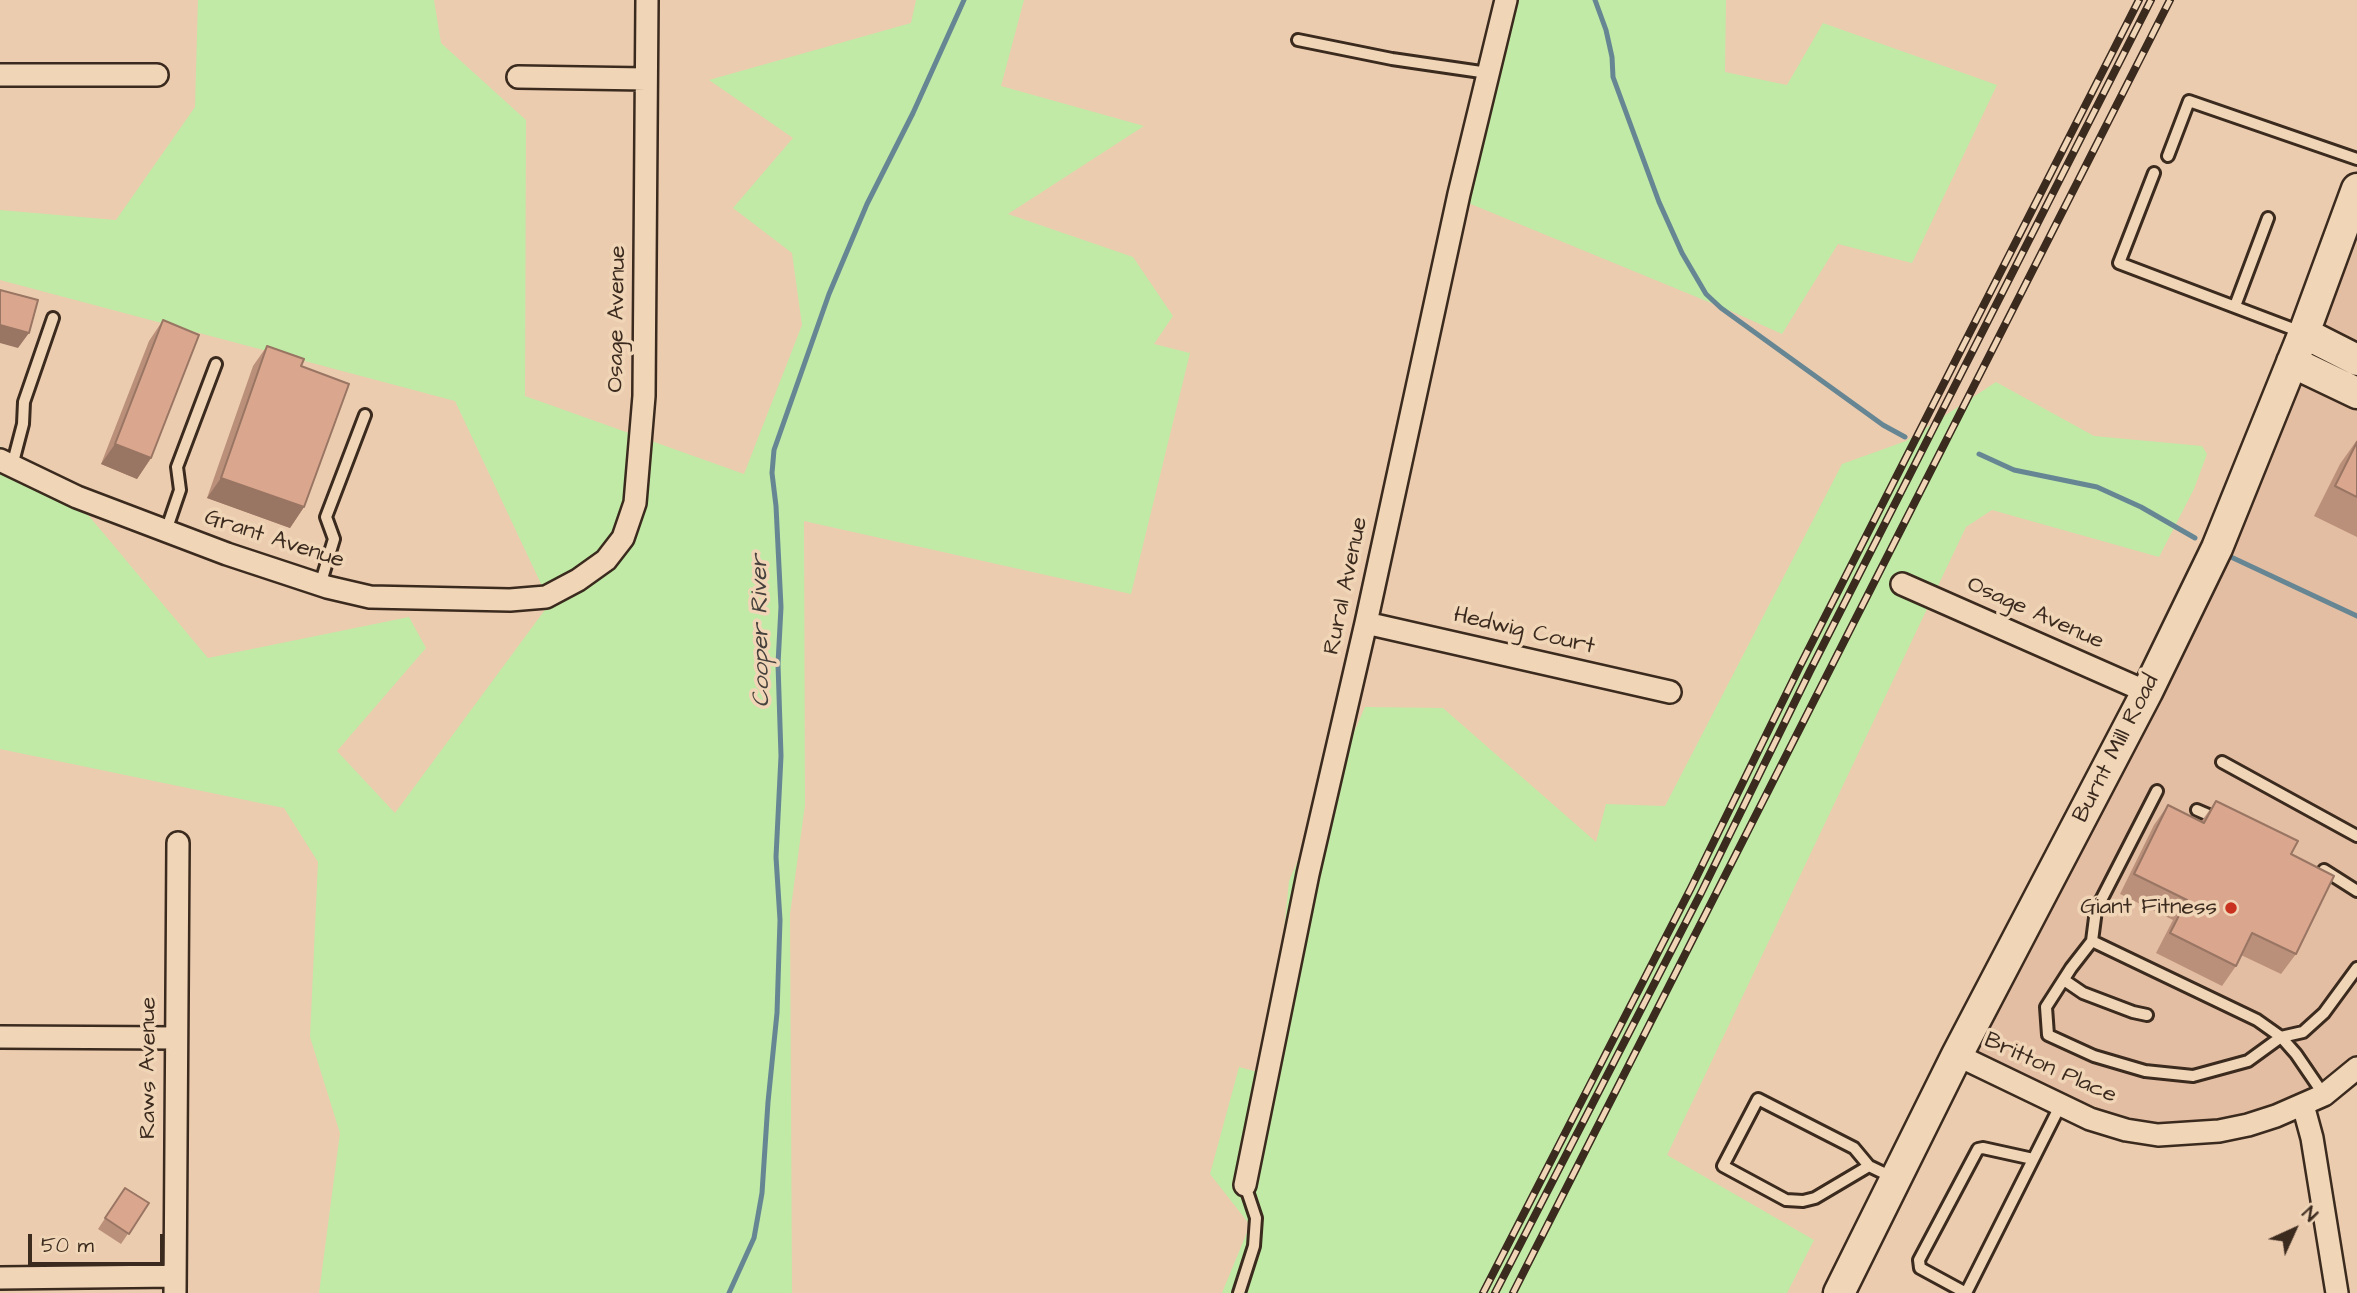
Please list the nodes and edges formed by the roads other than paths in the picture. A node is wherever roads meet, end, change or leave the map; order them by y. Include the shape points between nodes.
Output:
1 (647, 0) edge
2 (1506, 0) edge
3 (1298, 40) dead end
4 (1488, 74) junction
5 (0, 75) edge
6 (157, 75) dead end
7 (518, 77) dead end
8 (646, 79) junction
9 (2168, 156) dead end
10 (2357, 159) edge
11 (2154, 173) dead end
12 (2357, 189) edge
13 (2268, 218) dead end
14 (2235, 306) junction
15 (53, 318) dead end
16 (2304, 333) junction
17 (2357, 360) edge
18 (2292, 362) junction
19 (216, 364) dead end
20 (2357, 393) edge
21 (365, 415) dead end
22 (6, 463) edge
23 (166, 531) junction
24 (1902, 584) dead end
25 (320, 585) junction
26 (546, 597) joint
27 (1366, 623) junction
28 (1670, 692) dead end
29 (2147, 692) junction
30 (2222, 762) dead end
31 (2157, 790) dead end
32 (2197, 810) dead end
33 (2235, 826) edge
34 (2357, 836) edge
35 (178, 843) dead end
36 (2309, 863) edge
37 (2357, 891) edge
38 (2092, 941) junction
39 (2357, 968) edge
40 (2063, 980) junction
41 (2147, 1014) dead end
42 (0, 1037) edge
43 (2281, 1037) junction
44 (175, 1038) junction
45 (1957, 1055) junction
46 (2357, 1068) edge
47 (2324, 1095) junction
48 (2060, 1105) junction
49 (2302, 1105) junction
50 (2033, 1159) junction
51 (1869, 1166) junction
52 (1896, 1179) junction
53 (1245, 1185) joint
54 (0, 1278) edge
55 (175, 1284) edge
56 (1239, 1293) edge
57 (1839, 1293) edge
58 (1966, 1293) edge
59 (2337, 1293) edge

1 - 8 street, Osage Avenue
2 - 4 street, Rural Avenue
3 - 4 lane
4 - 27 street, Rural Avenue
5 - 6 street
7 - 8 street
8 - 26 street, Osage Avenue via 644,396 635,503 623,538 606,560
9 - 10 lane via 2189,101
11 - 14 lane via 2119,263
12 - 16 main road, Burnt Mill Road
13 - 14 lane
14 - 16 lane
15 - 22 lane via 24,402 23,424
16 - 17 main road
16 - 18 main road, Burnt Mill Road
18 - 20 main road
18 - 29 main road, Burnt Mill Road via 2217,548
19 - 23 lane via 177,467 180,489
21 - 25 lane via 326,517 334,539
22 - 23 street, Grant Avenue via 78,498
23 - 25 street, Grant Avenue
24 - 29 street, Osage Avenue
25 - 26 street, Grant Avenue via 370,597
27 - 28 street, Hedwig Court
27 - 53 street, Rural Avenue via 1308,874
29 - 45 main road, Burnt Mill Road
30 - 34 lane
31 - 38 lane via 2096,910
32 - 33 lane
35 - 44 street, Raws Avenue
36 - 37 lane
38 - 40 lane
38 - 43 lane via 2257,1020
39 - 43 lane via 2324,1013 2303,1032
40 - 41 lane via 2083,993
40 - 43 lane via 2046,1007 2048,1035 2094,1056 2145,1071 2193,1076 2248,1061
42 - 44 street
43 - 47 lane
44 - 55 street, Raws Avenue
45 - 48 street, Britton Place
45 - 52 main road, Burnt Mill Road
46 - 47 street, Britton Place
47 - 49 street, Britton Place
48 - 49 street, Britton Place via 2126,1130 2158,1135 2248,1125
48 - 50 lane
49 - 59 street via 2312,1138
50 - 58 lane
50 - 58 lane via 1978,1149 1919,1260 1920,1268
51 - 51 lane via 1854,1149 1758,1098 1723,1166 1786,1200 1802,1201
51 - 52 lane
52 - 57 main road, Burnt Mill Road
53 - 56 lane via 1256,1218 1254,1246
54 - 55 street

